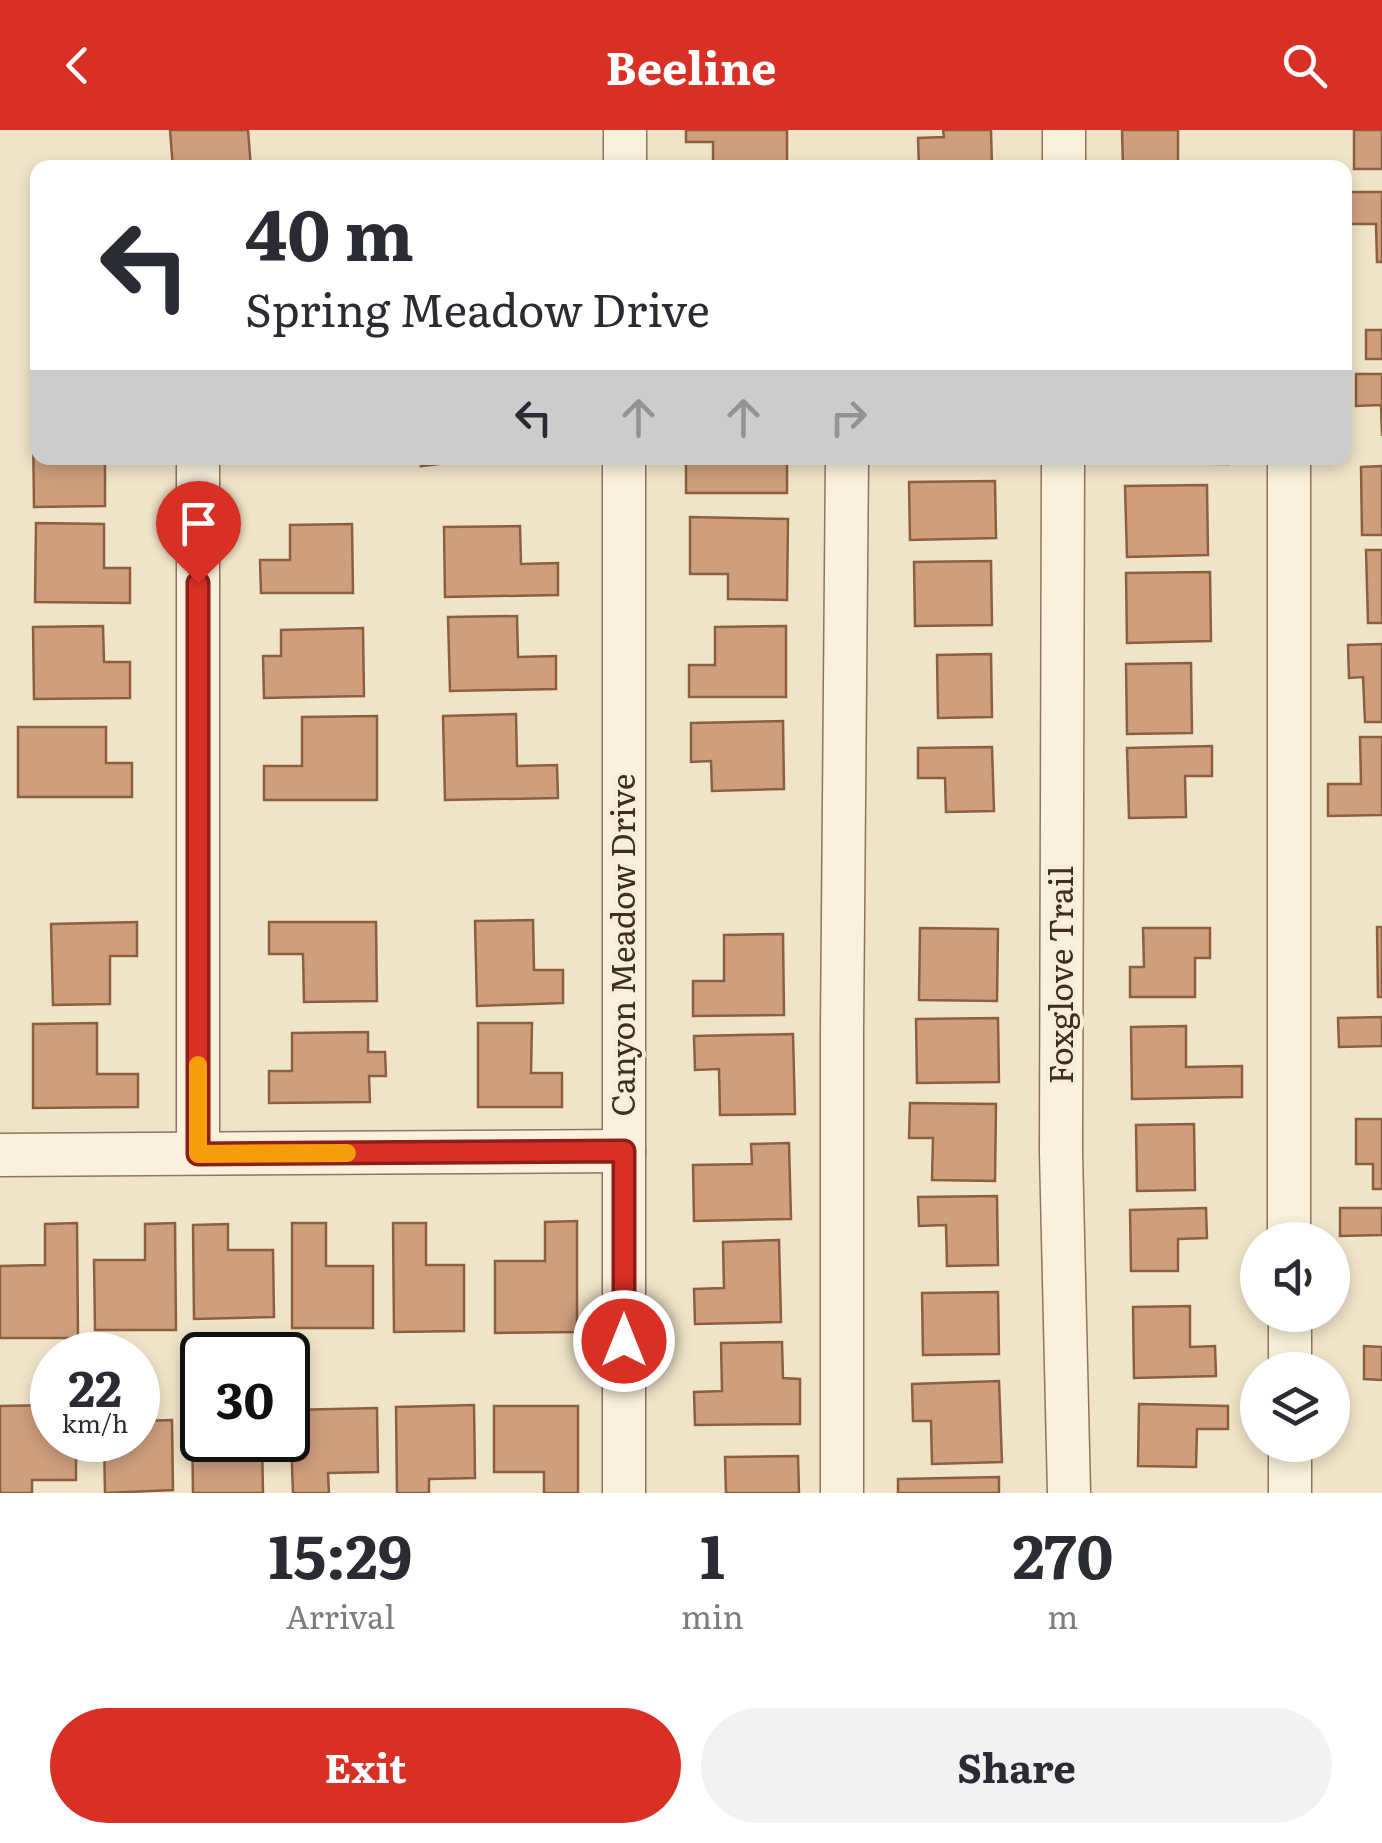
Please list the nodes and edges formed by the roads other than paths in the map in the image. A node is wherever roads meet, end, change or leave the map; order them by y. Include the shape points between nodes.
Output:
1 (624, 130) edge
2 (1064, 130) edge
3 (624, 160) edge
4 (1064, 160) edge
5 (198, 465) edge
6 (624, 465) edge
7 (847, 465) edge
8 (1063, 465) edge
9 (1289, 465) edge
10 (624, 1151) junction
11 (198, 1154) junction
12 (0, 1155) edge
13 (1290, 1222) edge
14 (1290, 1462) edge
15 (624, 1493) edge
16 (842, 1493) edge
17 (1069, 1493) edge
18 (1290, 1493) edge

1 - 3 street
2 - 4 street
5 - 11 street
6 - 10 street, Canyon Meadow Drive
7 - 16 street
8 - 17 street, Foxglove Trail via 1061,1152
9 - 13 street
10 - 11 street
10 - 15 street, Canyon Meadow Drive
11 - 12 street
14 - 18 street

